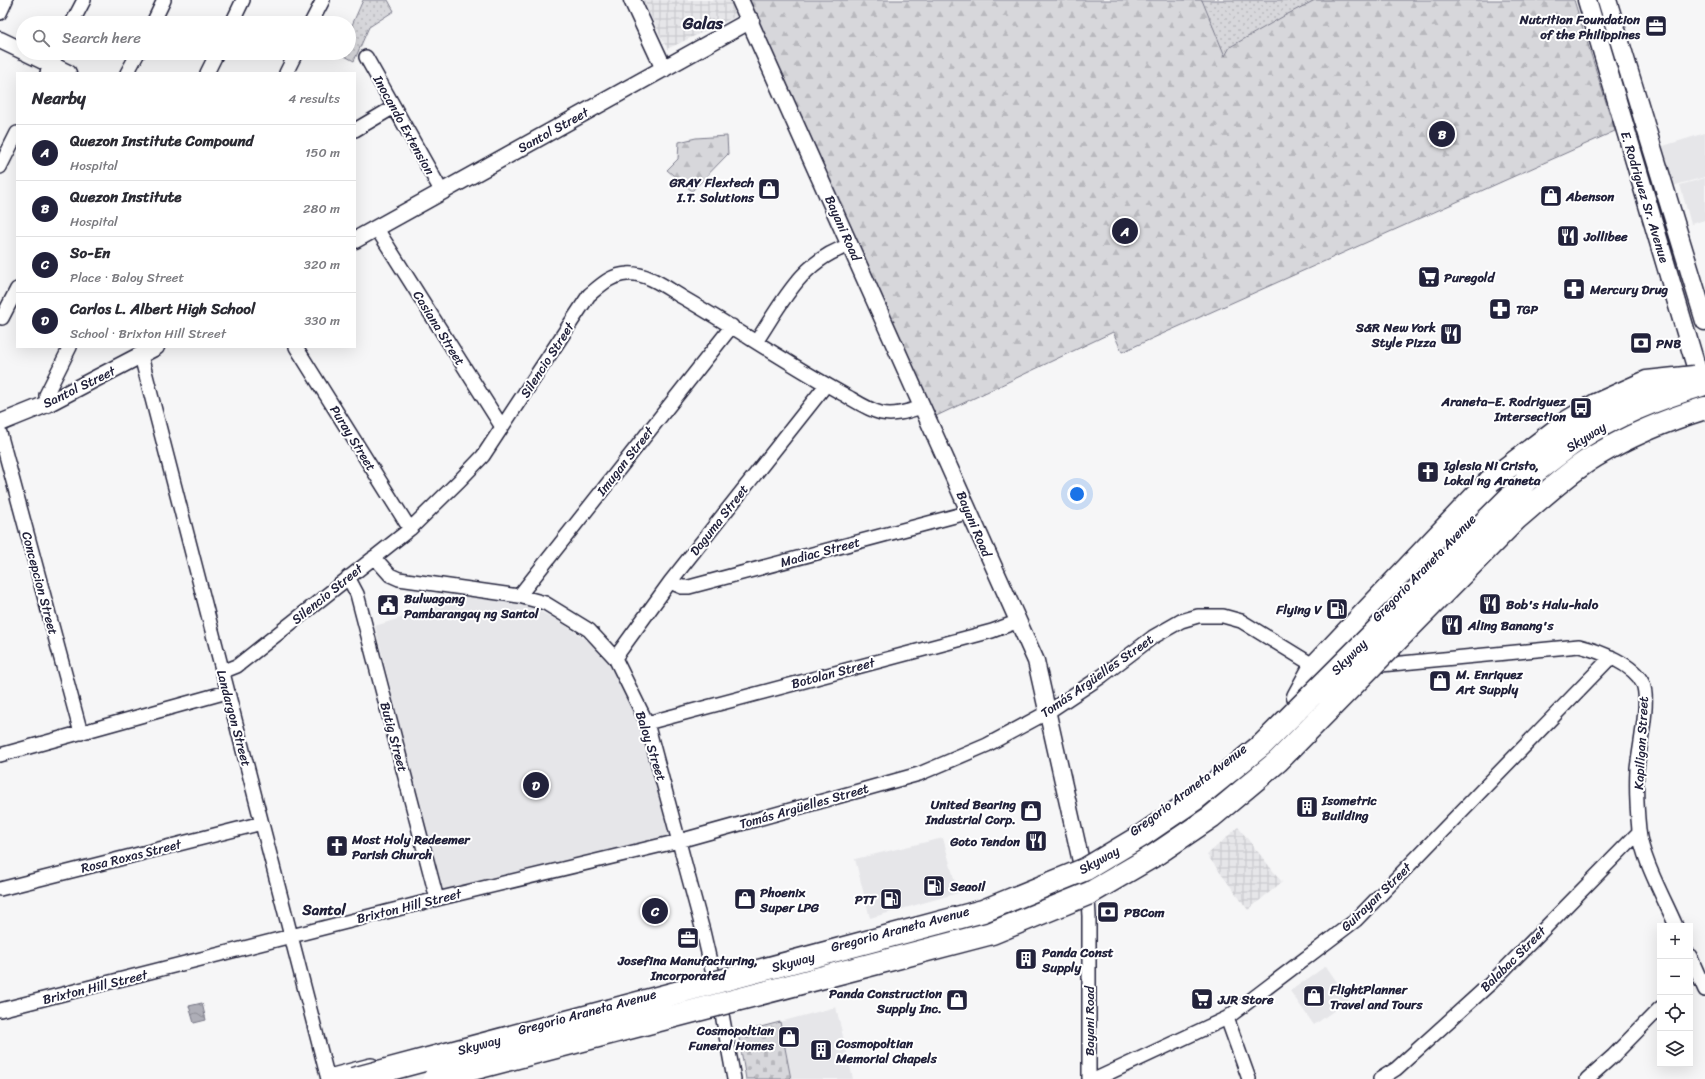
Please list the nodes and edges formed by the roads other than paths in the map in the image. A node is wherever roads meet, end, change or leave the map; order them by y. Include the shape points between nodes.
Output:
1 (6, 0) edge
2 (84, 0) edge
3 (164, 0) edge
4 (243, 0) edge
5 (323, 0) edge
6 (632, 0) edge
7 (740, 0) edge
8 (1587, 0) edge
9 (1607, 0) edge
10 (0, 13) edge
11 (76, 16) edge
12 (156, 16) edge
13 (235, 16) edge
14 (315, 16) edge
15 (751, 20) junction
16 (0, 40) edge
17 (16, 48) edge
18 (366, 57) dead end
19 (134, 60) edge
20 (214, 60) edge
21 (292, 60) edge
22 (52, 64) edge
23 (664, 69) junction
24 (66, 72) edge
25 (128, 72) edge
26 (208, 72) edge
27 (286, 72) edge
28 (394, 107) junction
29 (356, 129) edge
30 (16, 135) edge
31 (0, 167) edge
32 (442, 192) junction
33 (377, 229) junction
34 (356, 240) edge
35 (850, 245) junction
36 (16, 291) edge
37 (2, 318) dead end
38 (1705, 321) edge
39 (732, 326) junction
40 (756, 342) junction
41 (70, 348) edge
42 (154, 348) edge
43 (297, 348) edge
44 (144, 352) edge
45 (1703, 377) edge
46 (826, 385) junction
47 (1705, 394) edge
48 (47, 404) junction
49 (922, 407) junction
50 (1705, 408) edge
51 (1705, 415) edge
52 (0, 423) edge
53 (502, 427) junction
54 (0, 434) edge
55 (970, 512) junction
56 (410, 529) junction
57 (374, 557) junction
58 (348, 577) junction
59 (670, 582) junction
60 (519, 596) junction
61 (1019, 622) junction
62 (1612, 657) junction
63 (615, 658) junction
64 (1323, 663) junction
65 (1381, 665) junction
66 (222, 672) junction
67 (227, 692) junction
68 (1298, 697) joint
69 (1048, 712) junction
70 (647, 723) junction
71 (81, 733) junction
72 (0, 755) edge
73 (262, 823) junction
74 (1639, 832) junction
75 (680, 841) junction
76 (1082, 866) junction
77 (0, 889) edge
78 (437, 899) junction
79 (1088, 899) junction
80 (1675, 923) edge
81 (292, 937) junction
82 (1693, 974) edge
83 (714, 979) junction
84 (1705, 990) edge
85 (721, 1009) junction
86 (0, 1010) edge
87 (1657, 1011) edge
88 (1227, 1018) junction
89 (658, 1020) junction
90 (328, 1079) edge
91 (333, 1079) edge
92 (353, 1079) edge
93 (434, 1079) edge
94 (458, 1079) edge
95 (480, 1079) edge
96 (734, 1079) edge
97 (1089, 1079) edge
98 (1096, 1079) edge
99 (1249, 1079) edge
100 (1380, 1079) edge
101 (1587, 1079) edge

1 - 10 street
2 - 11 street
3 - 12 street
4 - 13 street
5 - 14 street
6 - 23 street
7 - 15 street, Bayani Road
8 - 45 main road, E. Rodriguez Sr. Avenue
9 - 38 main road, E. Rodriguez Sr. Avenue
15 - 23 street, Santol Street
15 - 35 street, Bayani Road
16 - 17 street
18 - 28 street, Inocando Extension
19 - 25 street
20 - 26 street
21 - 27 street
22 - 24 street
23 - 32 street, Santol Street
28 - 29 street
28 - 32 street, Inocando Extension
30 - 31 street
32 - 33 street, Santol Street
33 - 34 street, Santol Street
33 - 53 street, Casiana Street
35 - 40 street via 822,258 806,270
35 - 49 street, Bayani Road
36 - 37 street
39 - 40 street, Silencio Street
39 - 53 street, Silencio Street via 664,286 640,275 628,274 608,279 589,295
39 - 60 street, Imugan Street
40 - 46 street, Silencio Street
41 - 48 street via 46,395
42 - 44 street, Santol Street
43 - 56 street, Puray Street
44 - 48 street, Santol Street
44 - 66 street, Landargon Street
45 - 47 main road, E. Rodriguez Sr. Avenue
45 - 64 highway, bridge via 1648,382 1596,405 1569,421 1490,481
45 - 92 highway, Skyway, bridge via 1610,421 1581,438 1535,472 1263,744 1194,800 1086,869 983,911
46 - 49 street, Silencio Street via 879,413 902,413
46 - 59 street, Daguma Street
48 - 52 street, Santol Street
49 - 55 street, Bayani Road
50 - 89 highway, Skyway, bridge via 1668,419 1625,439 1594,457 1552,488 1516,519 1278,761 1211,817 1155,855 1090,893 992,933
51 - 65 main road via 1672,425 1629,444 1557,492 1524,520
53 - 56 street, Silencio Street via 483,456
54 - 71 street, Concepcion Street
55 - 59 street, Madiac Street via 689,587
55 - 61 street, Bayani Road
56 - 57 street, Silencio Street
57 - 58 street, Silencio Street
57 - 60 street, Baloy Street via 386,572 399,579
58 - 66 street, Silencio Street via 237,666
58 - 78 street, Butig Street via 357,594
59 - 63 street, Daguma Street
60 - 63 street, Baloy Street via 545,603 563,613 589,630
61 - 69 street, Bayani Road via 1036,661
61 - 70 street, Botolan Street
62 - 65 street, Kapiligan Street via 1579,646
62 - 74 street, Kapiligan Street via 1640,679 1644,686 1645,701 1637,770
62 - 88 street, Guirayan Street via 1356,920
63 - 70 street, Baloy Street
64 - 68 highway
64 - 69 street, Tomás Argüelles Street via 1241,621 1223,616 1198,616 1181,621 1153,637 1102,676
65 - 79 main road via 1283,765 1214,820 1159,858
66 - 67 street, Landargon Street
67 - 71 street
67 - 73 street, Landargon Street
68 - 76 main road, Gregorio Araneta Avenue via 1256,738 1189,792 1138,830
69 - 75 street, Tomás Argüelles Street via 987,745 919,774
69 - 76 street, Bayani Road
70 - 75 street, Baloy Street
71 - 72 street
73 - 77 street, Rosa Roxas Street
73 - 81 street, Landargon Street
74 - 80 street, Kapiligan Street via 1649,866
74 - 100 street, Balabac Street via 1492,982 1396,1069
75 - 78 street, Brixton Hill Street
75 - 83 street, Baloy Street
76 - 79 street, Bayani Road
76 - 83 main road, Gregorio Araneta Avenue via 983,906
78 - 81 street, Brixton Hill Street
79 - 85 main road via 995,936
79 - 97 street, Bayani Road
81 - 86 street, Brixton Hill Street
81 - 90 street, Landargon Street
82 - 84 street
83 - 85 street, Baloy Street
83 - 91 main road, Gregorio Araneta Avenue
85 - 94 main road
85 - 96 street, Baloy Street
87 - 101 street
88 - 98 street, Guirayan Street
88 - 99 street
89 - 93 highway, Skyway, bridge
89 - 95 highway, bridge

